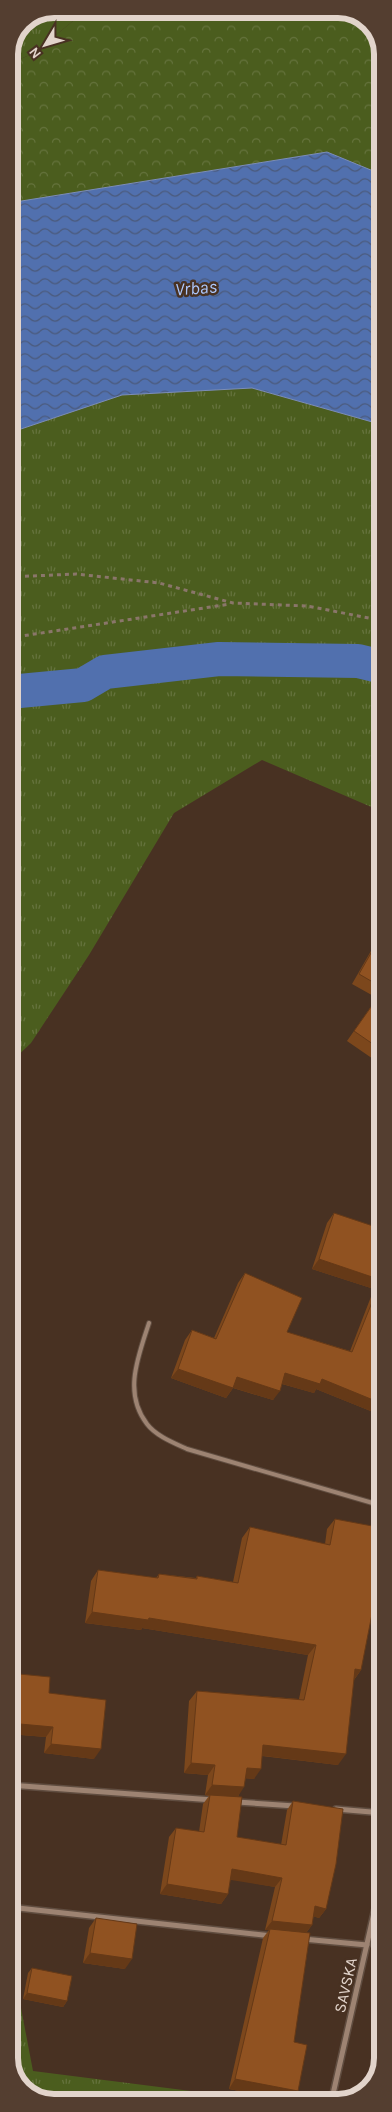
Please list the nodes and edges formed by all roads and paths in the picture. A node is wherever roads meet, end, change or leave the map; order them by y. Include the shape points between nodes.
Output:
1 (18, 577) edge
2 (233, 603) junction
3 (374, 619) edge
4 (18, 637) edge
5 (149, 1323) dead end
6 (374, 1503) edge
7 (18, 1786) edge
8 (216, 1800) edge
9 (226, 1801) edge
10 (304, 1807) edge
11 (334, 1809) edge
12 (374, 1812) edge
13 (18, 1908) edge
14 (374, 1914) edge
15 (281, 1937) edge
16 (300, 1939) edge
17 (367, 1945) junction
18 (333, 2094) edge

1 - 2 path via 76,574 150,582
2 - 3 path via 307,606
2 - 4 path
5 - 6 lane via 136,1364 133,1389 148,1425 187,1449
7 - 8 street
9 - 10 street
11 - 12 street
13 - 15 street
14 - 17 street, SAVSKA
16 - 17 street
17 - 18 street, SAVSKA

